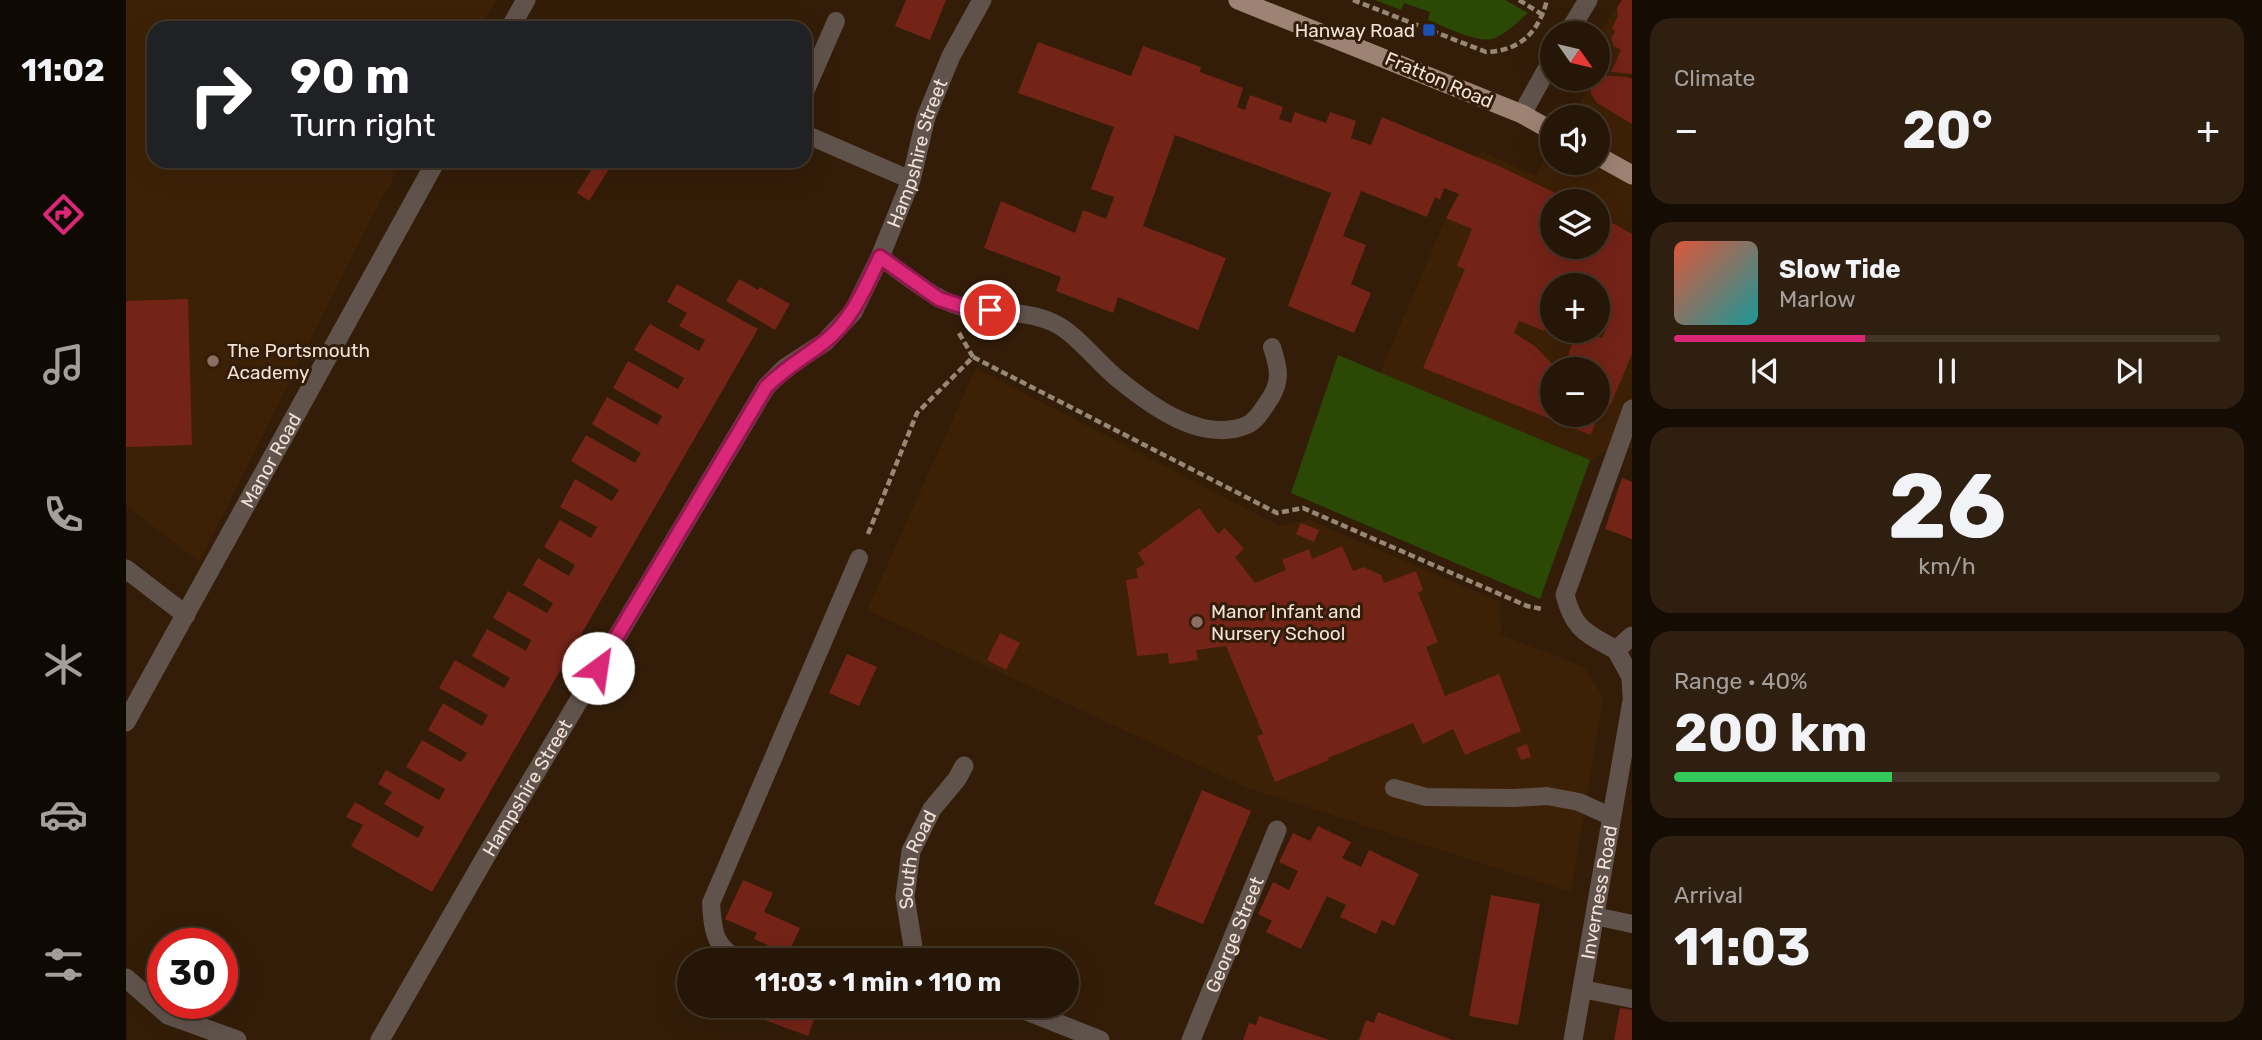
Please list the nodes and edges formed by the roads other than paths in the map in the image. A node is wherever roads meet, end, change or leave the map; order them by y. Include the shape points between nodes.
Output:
1 (526, 0) edge
2 (982, 0) edge
3 (1238, 0) edge
4 (1588, 0) edge
5 (514, 21) edge
6 (836, 21) dead end
7 (1575, 21) edge
8 (812, 76) edge
9 (1540, 82) edge
10 (1522, 114) junction
11 (1540, 124) edge
12 (812, 137) edge
13 (1610, 163) edge
14 (432, 168) edge
15 (1632, 175) edge
16 (911, 180) junction
17 (880, 257) junction
18 (1272, 347) dead end
19 (1632, 408) edge
20 (859, 558) road end
21 (126, 569) edge
22 (186, 615) junction
23 (1632, 636) edge
24 (1616, 650) junction
25 (1632, 699) edge
26 (126, 723) edge
27 (1629, 739) edge
28 (964, 765) dead end
29 (1394, 788) dead end
30 (1612, 817) junction
31 (1277, 830) dead end
32 (1595, 916) junction
33 (1632, 925) edge
34 (725, 948) edge
35 (916, 948) edge
36 (126, 978) edge
37 (1583, 989) junction
38 (1632, 999) edge
39 (1044, 1018) edge
40 (237, 1040) edge
41 (380, 1040) edge
42 (1100, 1040) edge
43 (1191, 1040) edge
44 (1573, 1040) edge

1 - 5 street
2 - 16 street, Hampshire Street via 951,56 926,117
3 - 10 main road, Fratton Road
4 - 7 street
6 - 8 lane
9 - 10 street
10 - 11 main road, Fratton Road
12 - 16 lane
13 - 15 main road
14 - 22 street, Manor Road
16 - 17 street, Hampshire Street
17 - 18 lane via 939,299 971,309 1029,313 1057,324 1119,380 1169,415 1199,428 1249,425 1263,410 1276,389 1280,371
17 - 41 street, Hampshire Street via 853,312 825,342 785,368 766,387
19 - 24 street via 1565,595 1570,616 1583,631
20 - 34 lane via 711,903 714,935
21 - 22 street
22 - 26 street, Manor Road
23 - 24 street
24 - 25 street, Inverness Road via 1631,677
25 - 27 street, Inverness Road
27 - 30 street, Inverness Road
28 - 35 street, South Road via 932,809 911,851 905,897
29 - 30 lane via 1426,797 1547,796 1580,802
30 - 32 street, Inverness Road
31 - 43 street, George Street
32 - 33 lane
32 - 37 street, Inverness Road
36 - 40 street via 168,1015
37 - 38 lane
37 - 44 street, Inverness Road
39 - 42 street

